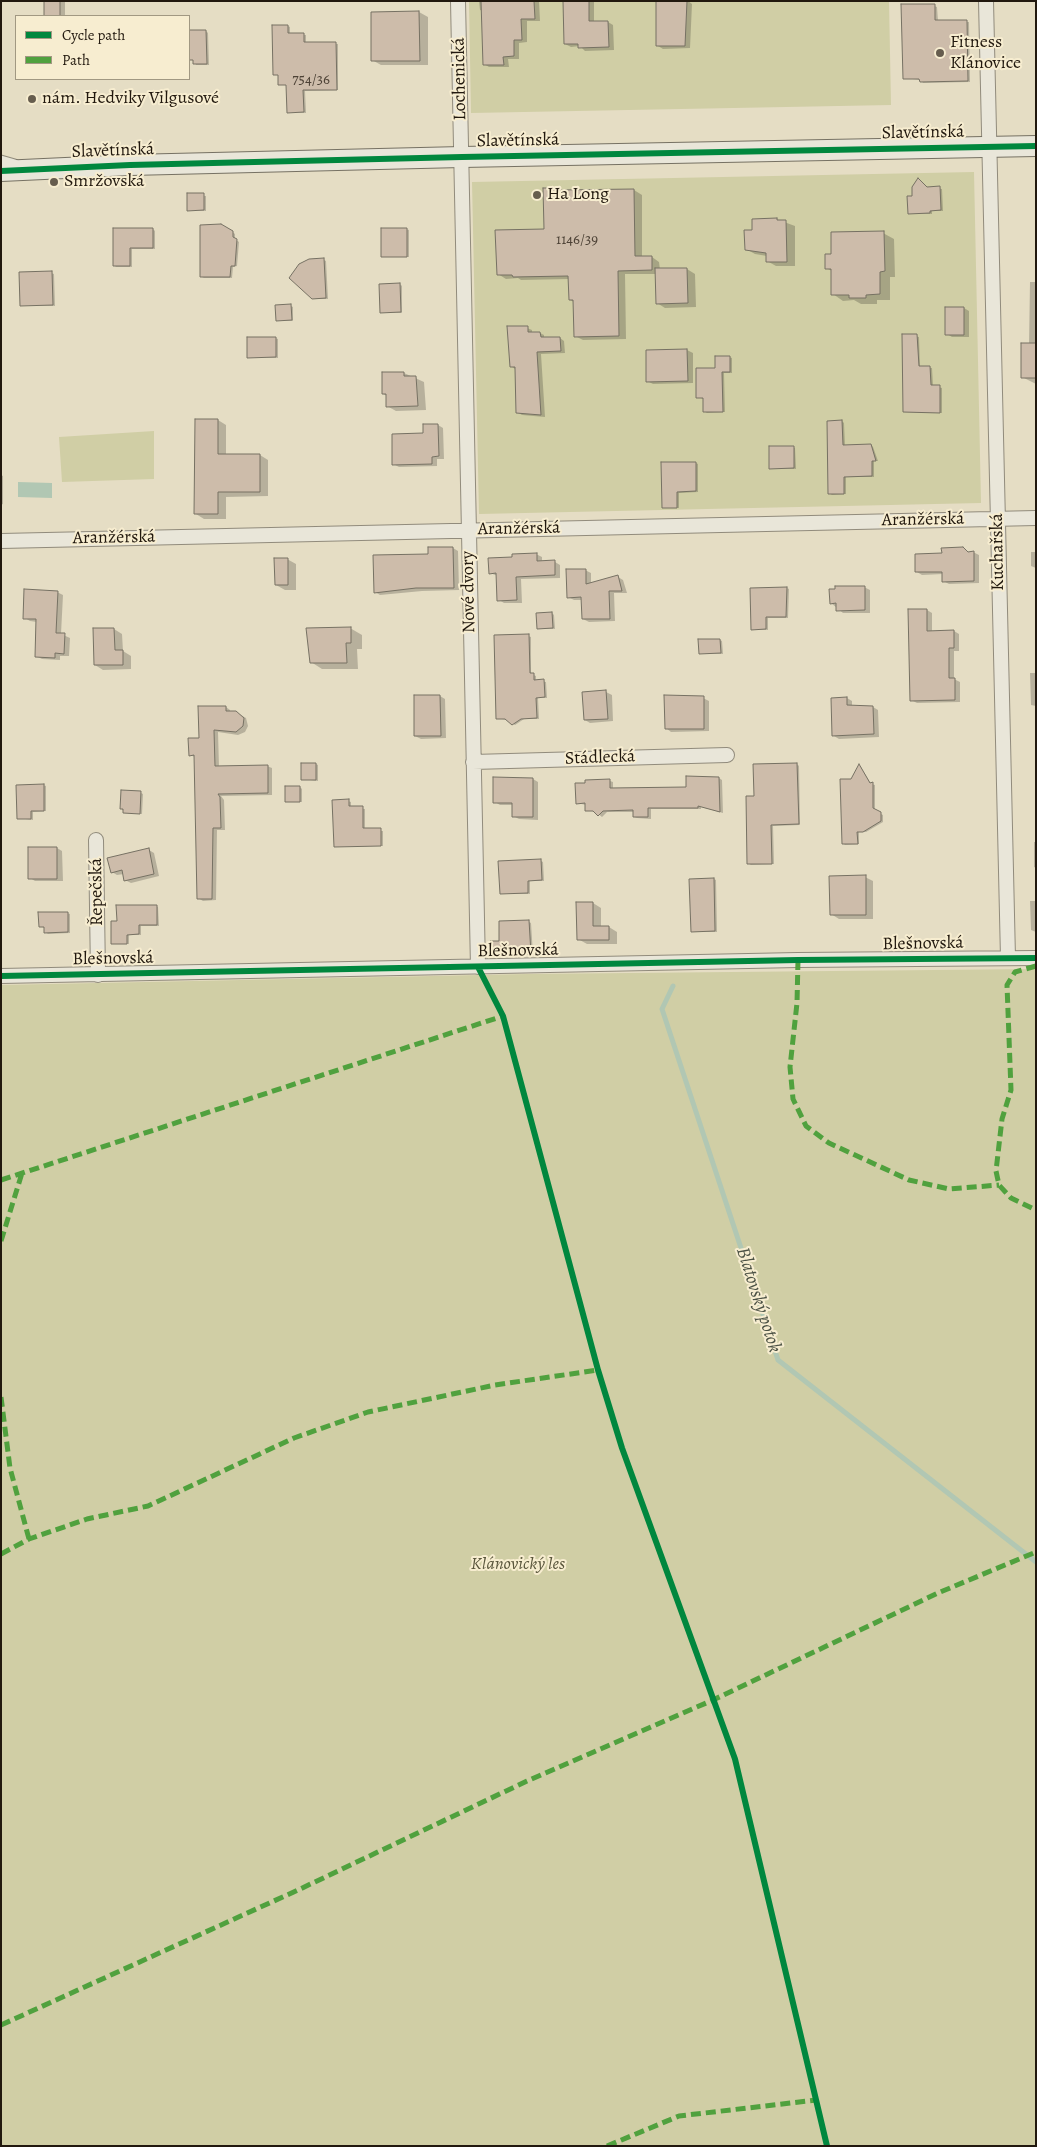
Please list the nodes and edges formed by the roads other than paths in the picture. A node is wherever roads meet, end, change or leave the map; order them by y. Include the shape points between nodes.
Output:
1 (458, 1) edge
2 (986, 1) edge
3 (989, 146) junction
4 (1036, 146) edge
5 (462, 157) junction
6 (1, 159) edge
7 (39, 170) junction
8 (1, 171) edge
9 (997, 518) junction
10 (1036, 518) edge
11 (468, 530) junction
12 (1, 541) edge
13 (727, 755) dead end
14 (473, 762) junction
15 (96, 840) dead end
16 (1008, 958) junction
17 (1036, 958) edge
18 (478, 967) junction
19 (98, 975) junction
20 (1, 976) edge

1 - 5 street, Lochenická
2 - 3 street, Kuchařská
3 - 4 street, Slavětínská
3 - 5 street, Slavětínská
3 - 9 street, Kuchařská
5 - 7 street, Slavětínská
5 - 11 street, Nové dvory
6 - 7 lane
7 - 8 street, Slavětínská
9 - 10 street, Aranžérská
9 - 11 street, Aranžérská
9 - 16 street, Kuchařská
11 - 12 street, Aranžérská
11 - 14 street, Nové dvory
13 - 14 street, Stádlecká
14 - 18 street, Nové dvory
15 - 19 street, Řepečská
16 - 17 street, Blešnovská
16 - 18 street, Blešnovská
18 - 19 street, Blešnovská
19 - 20 street, Blešnovská

